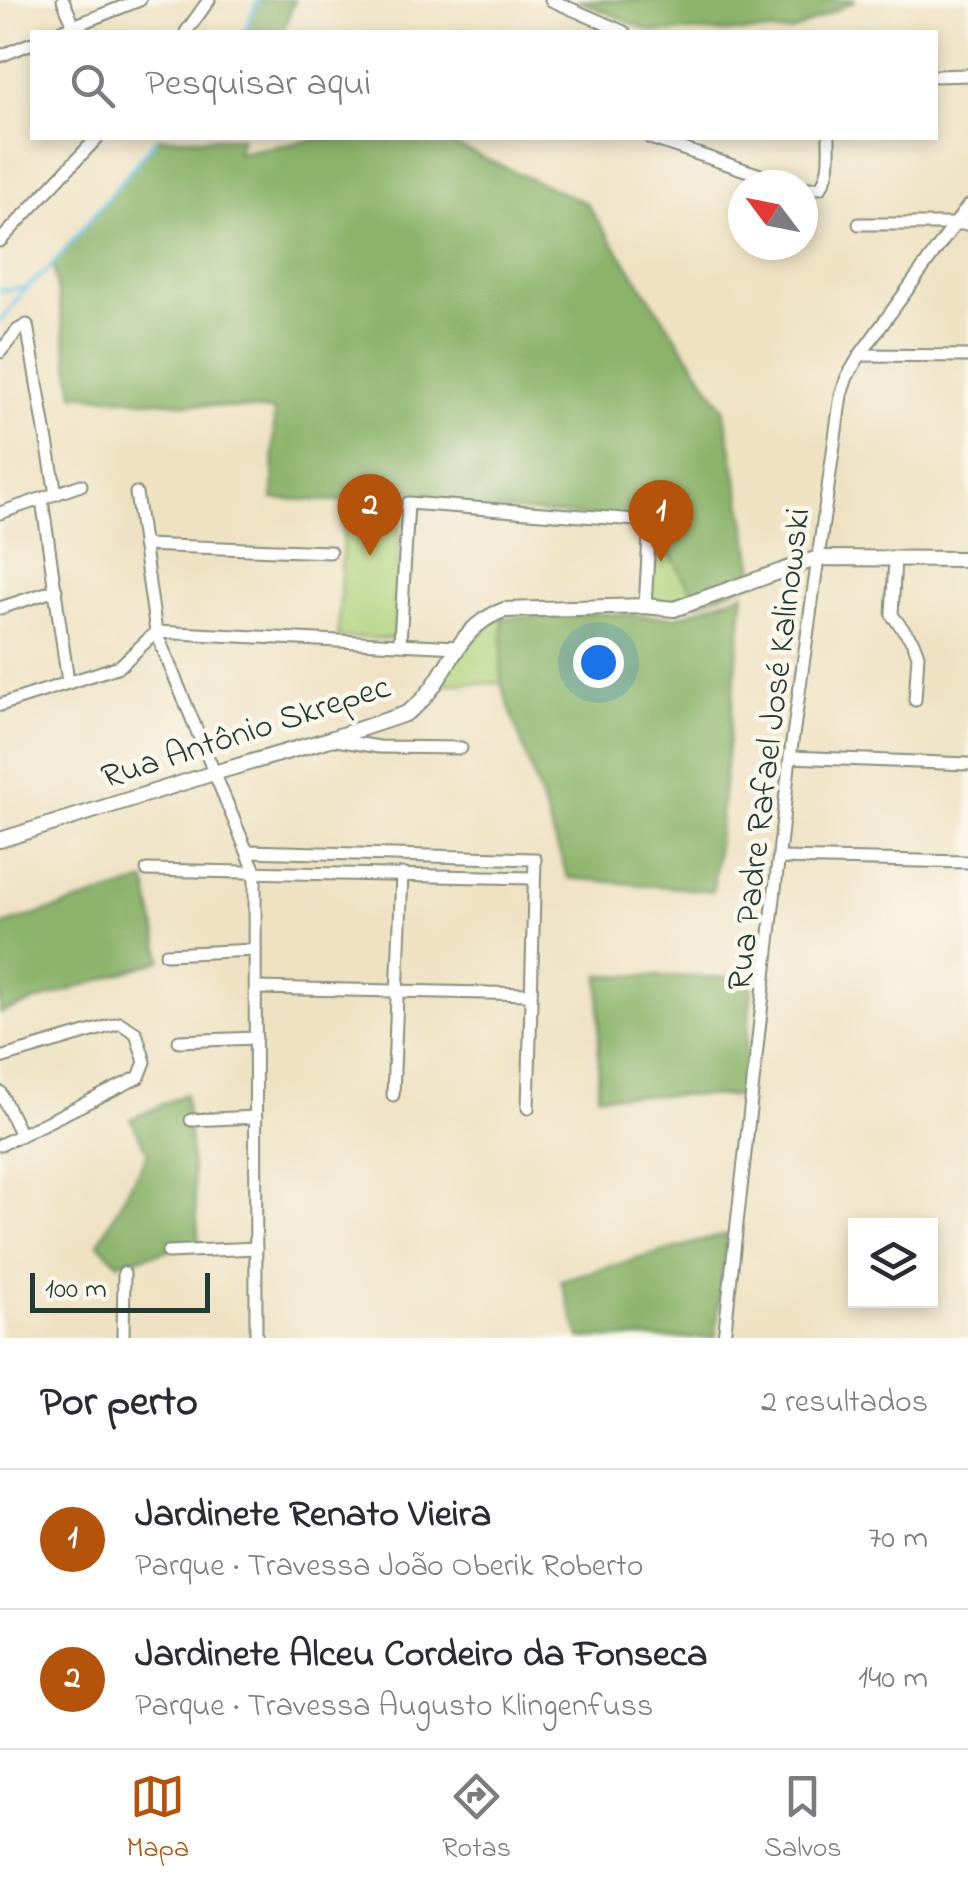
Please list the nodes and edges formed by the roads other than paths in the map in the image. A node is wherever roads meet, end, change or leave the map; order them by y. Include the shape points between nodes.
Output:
1 (63, 0) edge
2 (140, 0) edge
3 (208, 0) edge
4 (551, 0) edge
5 (74, 26) junction
6 (63, 30) edge
7 (187, 30) edge
8 (619, 30) edge
9 (30, 44) edge
10 (0, 56) edge
11 (968, 74) edge
12 (938, 76) edge
13 (95, 140) edge
14 (656, 140) edge
15 (830, 140) edge
16 (745, 170) edge
17 (818, 188) edge
18 (968, 206) edge
19 (859, 224) dead end
20 (962, 225) edge
21 (0, 241) edge
22 (0, 352) edge
23 (860, 355) junction
24 (968, 356) edge
25 (82, 485) dead end
26 (136, 493) dead end
27 (56, 494) junction
28 (42, 499) junction
29 (0, 513) edge
30 (143, 545) junction
31 (330, 552) dead end
32 (818, 558) junction
33 (896, 558) junction
34 (968, 559) edge
35 (56, 590) junction
36 (644, 606) junction
37 (0, 608) edge
38 (156, 632) junction
39 (400, 644) junction
40 (458, 647) junction
41 (68, 682) junction
42 (915, 700) dead end
43 (0, 705) edge
44 (330, 740) junction
45 (461, 748) dead end
46 (790, 756) junction
47 (968, 764) edge
48 (214, 772) junction
49 (0, 840) edge
50 (247, 851) junction
51 (345, 854) junction
52 (779, 858) junction
53 (968, 862) edge
54 (147, 870) dead end
55 (255, 871) junction
56 (345, 873) junction
57 (402, 874) junction
58 (534, 878) junction
59 (256, 950) junction
60 (166, 954) dead end
61 (256, 988) junction
62 (397, 991) junction
63 (530, 994) junction
64 (256, 1038) junction
65 (179, 1041) dead end
66 (0, 1058) edge
67 (0, 1092) edge
68 (393, 1095) dead end
69 (528, 1108) dead end
70 (256, 1117) junction
71 (191, 1120) dead end
72 (21, 1134) junction
73 (0, 1144) edge
74 (256, 1248) junction
75 (168, 1252) dead end
76 (124, 1273) dead end
77 (123, 1338) edge
78 (256, 1338) edge
79 (724, 1338) edge

1 - 5 street
2 - 5 street
3 - 7 street
4 - 8 street
5 - 6 street
9 - 10 street
11 - 12 street
13 - 21 street
14 - 16 street
15 - 17 street via 829,170
18 - 20 street, Rua Padre Rafael José Kalinowski
19 - 20 street
20 - 23 street, Rua Padre Rafael José Kalinowski
22 - 27 street via 27,325
23 - 24 street
23 - 32 street, Rua Padre Rafael José Kalinowski via 842,395
25 - 27 street
26 - 30 street
27 - 28 street
28 - 29 street
28 - 35 street
30 - 31 street
30 - 38 street
32 - 33 street
32 - 36 street, Rua Antônio Skrepec via 690,606
32 - 46 street, Rua Padre Rafael José Kalinowski
33 - 34 street
33 - 42 street via 892,615 918,655
35 - 37 street
35 - 41 street
36 - 39 street via 650,521 408,504
36 - 40 street, Rua Antônio Skrepec via 504,610 475,626
38 - 39 street
38 - 41 street via 120,666
38 - 48 street
39 - 40 street
40 - 44 street, Rua Antônio Skrepec via 413,709
41 - 43 street
44 - 45 street
44 - 48 street, Rua Antônio Skrepec
46 - 47 street
46 - 52 street, Rua Padre Rafael José Kalinowski
48 - 49 street, Rua Antônio Skrepec
48 - 50 street
50 - 51 street
50 - 55 street
51 - 56 street
51 - 58 street via 535,859
52 - 53 street
52 - 79 street, Rua Padre Rafael José Kalinowski
54 - 55 street
55 - 56 street
55 - 59 street
56 - 57 street
57 - 58 street
57 - 62 street
58 - 63 street
59 - 60 street
59 - 61 street
61 - 62 street
61 - 64 street
62 - 63 street
62 - 68 street
63 - 69 street
64 - 65 street
64 - 70 street
66 - 72 street via 120,1023 136,1033 146,1062 139,1077
67 - 72 street
70 - 71 street
70 - 74 street
72 - 73 street
74 - 75 street
74 - 78 street
76 - 77 street

